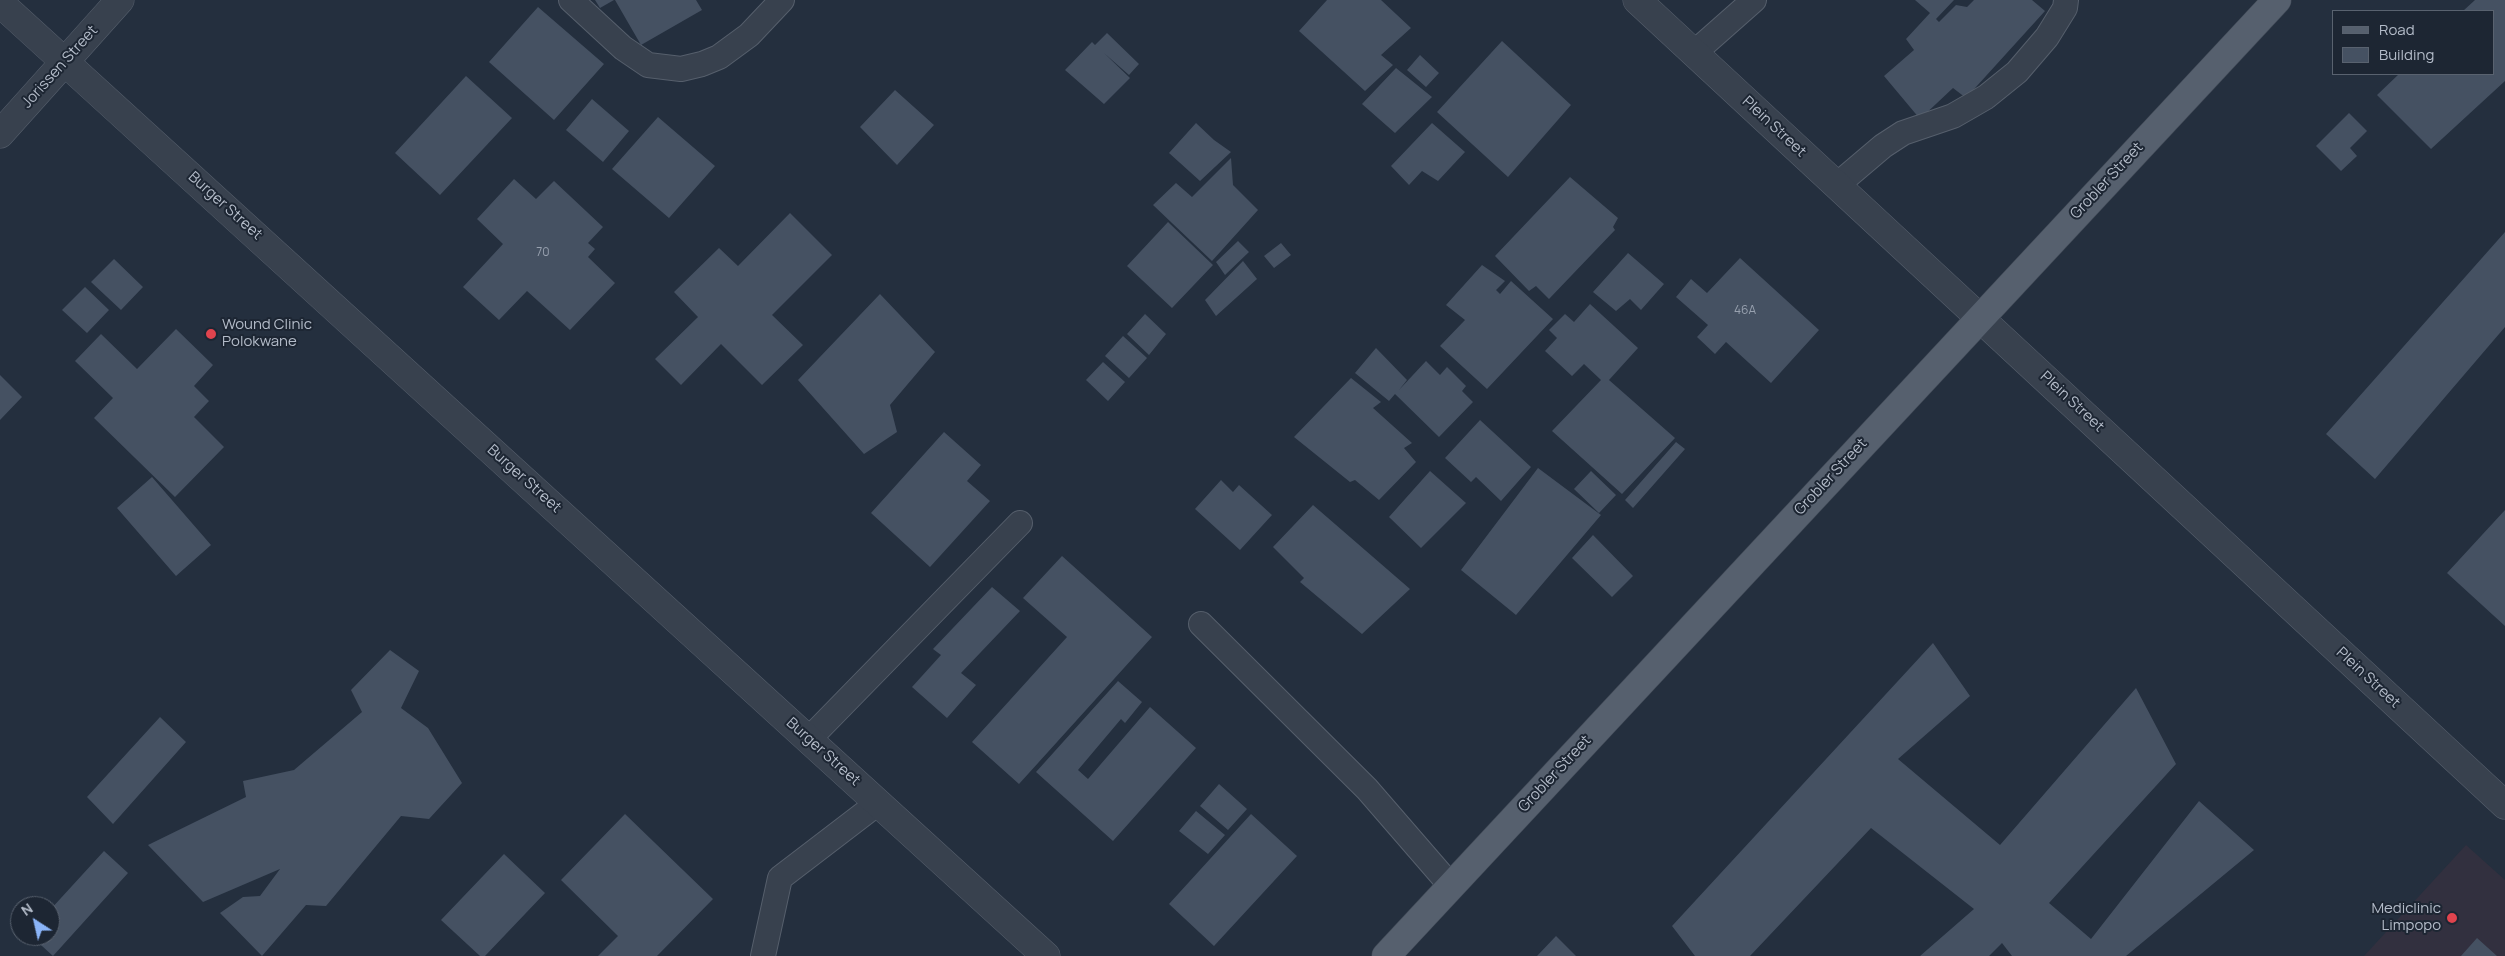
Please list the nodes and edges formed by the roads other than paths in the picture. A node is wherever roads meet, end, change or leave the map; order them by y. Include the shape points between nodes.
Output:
1 (120, 0) edge
2 (572, 0) edge
3 (782, 0) edge
4 (1637, 0) edge
5 (1754, 0) edge
6 (2066, 0) edge
7 (2278, 0) edge
8 (0, 3) edge
9 (1694, 53) junction
10 (66, 62) junction
11 (0, 134) edge
12 (1837, 186) junction
13 (1980, 317) junction
14 (1020, 522) dead end
15 (1201, 624) dead end
16 (809, 739) junction
17 (878, 803) junction
18 (2505, 805) edge
19 (1451, 886) junction
20 (763, 956) edge
21 (1046, 956) edge
22 (1386, 956) edge

1 - 10 street, Jorissen Street
2 - 3 lane via 623,48 648,65 681,69 719,57 749,34
4 - 9 street, Plein Street
5 - 9 lane
6 - 12 lane via 2065,8 2047,36 2017,72 1986,97 1954,116 1903,133
7 - 13 main road, Grobler Street
8 - 10 street, Burger Street
9 - 12 street, Plein Street
10 - 11 street, Jorissen Street
10 - 16 street, Burger Street
12 - 13 street, Plein Street
13 - 18 street, Plein Street
13 - 19 main road, Grobler Street
14 - 16 lane
15 - 19 lane via 1367,789
16 - 17 street, Burger Street
17 - 20 lane via 780,878
17 - 21 street, Burger Street
19 - 22 main road, Grobler Street

